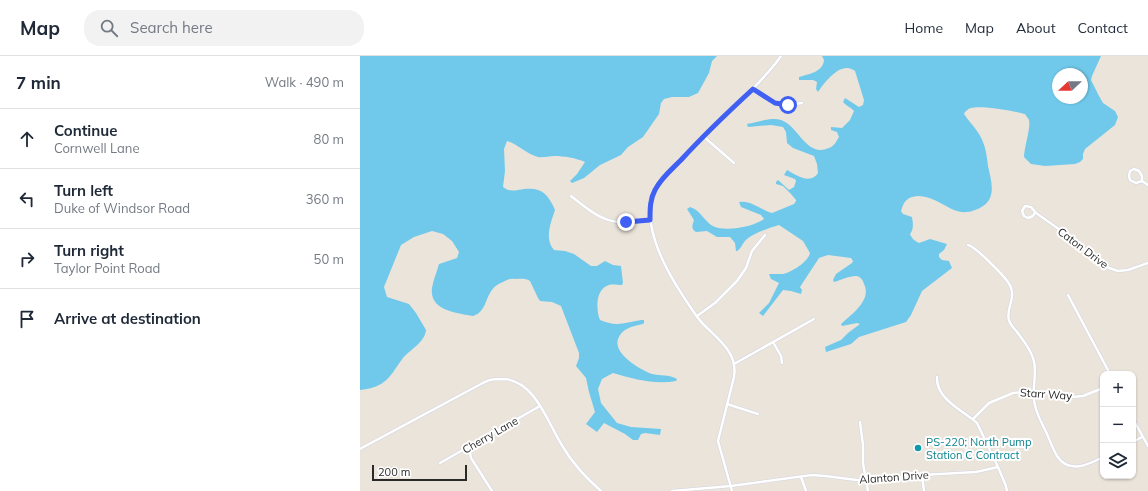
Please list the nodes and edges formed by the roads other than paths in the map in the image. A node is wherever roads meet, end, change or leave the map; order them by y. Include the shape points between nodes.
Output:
1 (781, 56) edge
2 (753, 89) junction
3 (802, 103) dead end
4 (704, 136) junction
5 (734, 163) dead end
6 (1142, 181) junction
7 (1148, 185) edge
8 (571, 196) dead end
9 (1035, 212) junction
10 (650, 220) junction
11 (765, 235) dead end
12 (968, 245) dead end
13 (1148, 263) edge
14 (1068, 295) dead end
15 (697, 316) junction
16 (814, 319) dead end
17 (773, 342) junction
18 (782, 363) dead end
19 (734, 364) junction
20 (1108, 371) edge
21 (937, 377) dead end
22 (1100, 389) edge
23 (1034, 391) junction
24 (727, 404) junction
25 (540, 406) junction
26 (758, 414) dead end
27 (973, 419) junction
28 (860, 422) dead end
29 (1136, 425) edge
30 (1142, 437) junction
31 (1136, 440) edge
32 (1148, 446) edge
33 (469, 447) junction
34 (360, 449) edge
35 (1100, 459) edge
36 (440, 463) dead end
37 (998, 467) junction
38 (922, 475) junction
39 (801, 477) junction
40 (865, 481) junction
41 (731, 486) junction
42 (492, 491) edge
43 (601, 491) edge
44 (672, 491) edge
45 (732, 491) edge
46 (806, 491) edge
47 (868, 491) edge
48 (924, 491) edge
49 (1007, 491) edge

1 - 2 street
2 - 3 street via 775,103
2 - 4 street
4 - 5 street
4 - 10 street via 658,184 652,199
6 - 6 street via 1139,171 1130,171 1130,180
6 - 7 street
8 - 10 street via 593,213 609,221
9 - 9 street, Caton Drive via 1033,216 1026,218 1022,209 1028,206
9 - 13 street, Caton Drive via 1109,268 1123,271
10 - 15 street via 662,258
11 - 15 street via 754,248 746,268 737,280 715,303
12 - 23 street via 990,263 1011,286 1012,298 1008,318 1034,358
14 - 20 street
15 - 19 street via 722,341
16 - 17 street
17 - 18 street
17 - 19 street
19 - 24 street via 734,378
21 - 27 street via 938,386 949,403
22 - 23 street, Starr Way via 1083,396
23 - 27 street, Starr Way via 1013,392 989,403
23 - 35 street via 1038,413 1061,461 1081,467
24 - 26 street
24 - 41 street via 718,441
25 - 33 street, Cherry Lane
25 - 34 street via 520,384 508,380 492,380
25 - 43 street via 576,467
27 - 37 street via 981,429
28 - 40 street
29 - 30 street
30 - 31 street
30 - 32 street
33 - 36 street, Cherry Lane
33 - 42 street via 472,458
37 - 38 street, Alanton Drive via 976,472
37 - 49 street
38 - 40 street, Alanton Drive
38 - 48 street
39 - 40 street, Alanton Drive via 812,475
39 - 41 street, Alanton Drive
39 - 46 street
40 - 47 street
41 - 44 street, Alanton Drive
41 - 45 street

